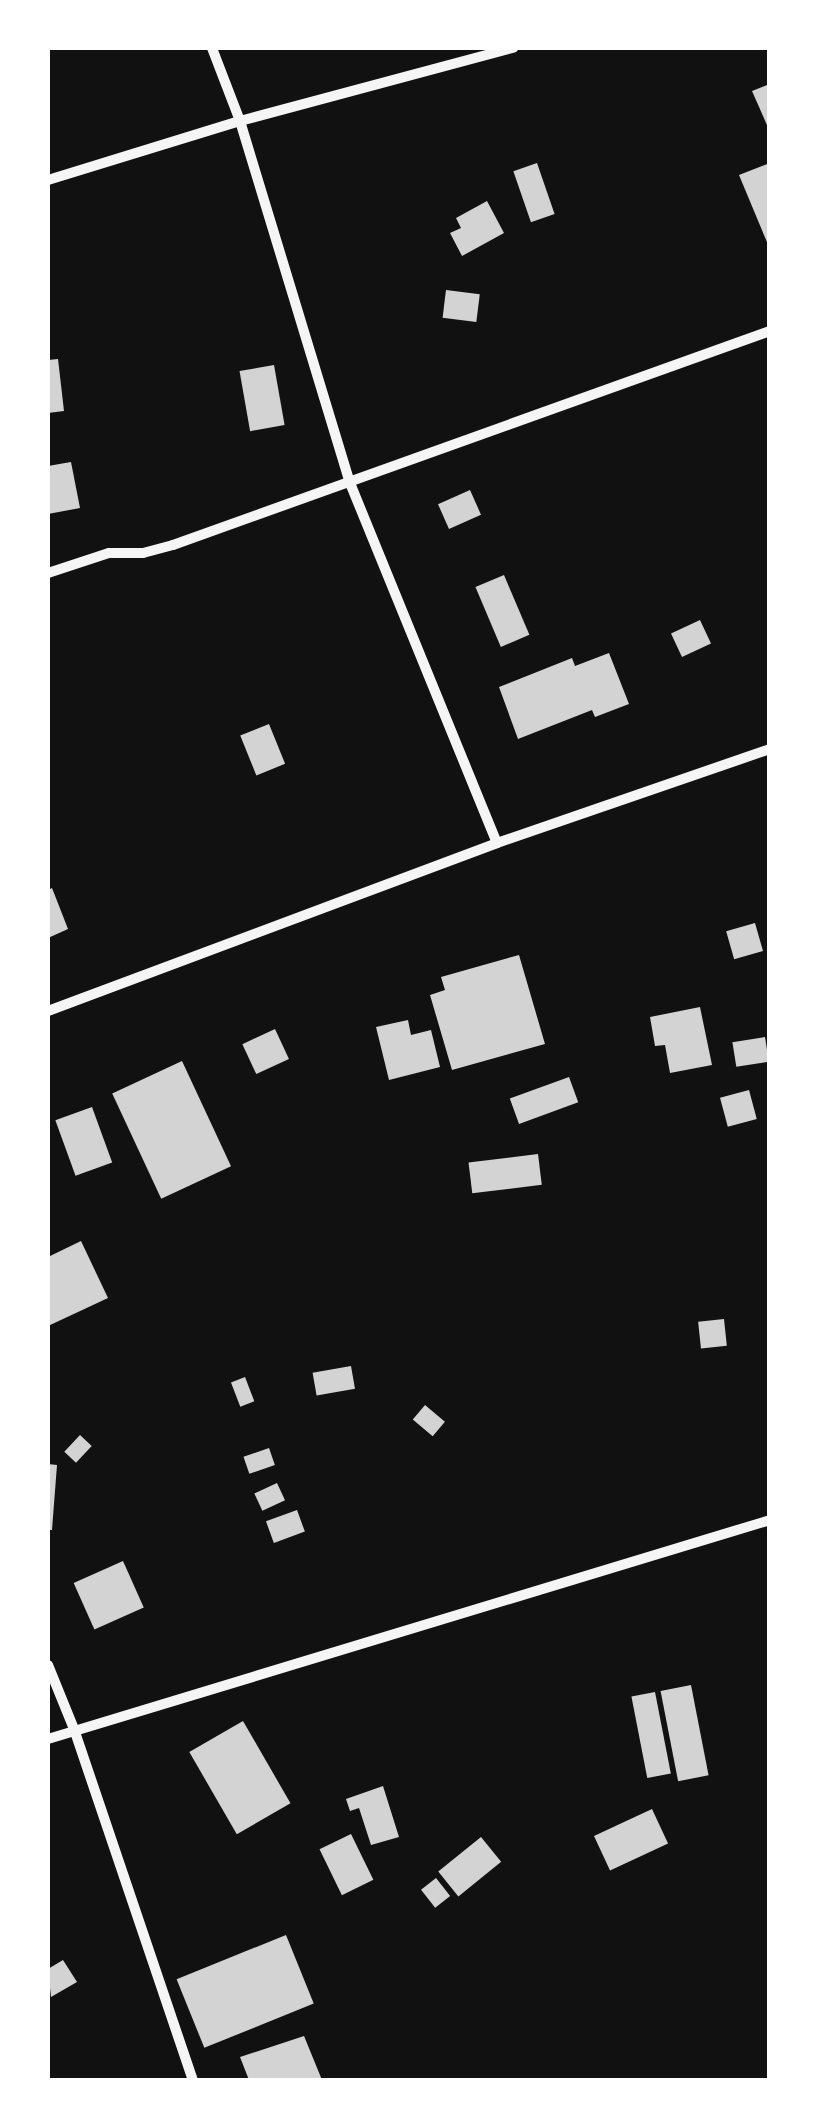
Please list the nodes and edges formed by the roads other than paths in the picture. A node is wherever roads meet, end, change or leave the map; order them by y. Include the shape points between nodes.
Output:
1 (212, 48) edge
2 (512, 48) edge
3 (240, 121) junction
4 (48, 180) edge
5 (770, 331) edge
6 (350, 483) junction
7 (48, 573) edge
8 (770, 750) edge
9 (497, 844) junction
10 (48, 1011) edge
11 (770, 1520) edge
12 (48, 1665) edge
13 (74, 1729) junction
14 (48, 1739) edge
15 (193, 2080) edge

1 - 3 street
2 - 3 street
3 - 4 street
3 - 6 street
5 - 6 street
6 - 7 street via 143,554 109,554
6 - 9 street
8 - 9 street
9 - 10 street
11 - 13 street
12 - 13 street
13 - 14 street
13 - 15 street

